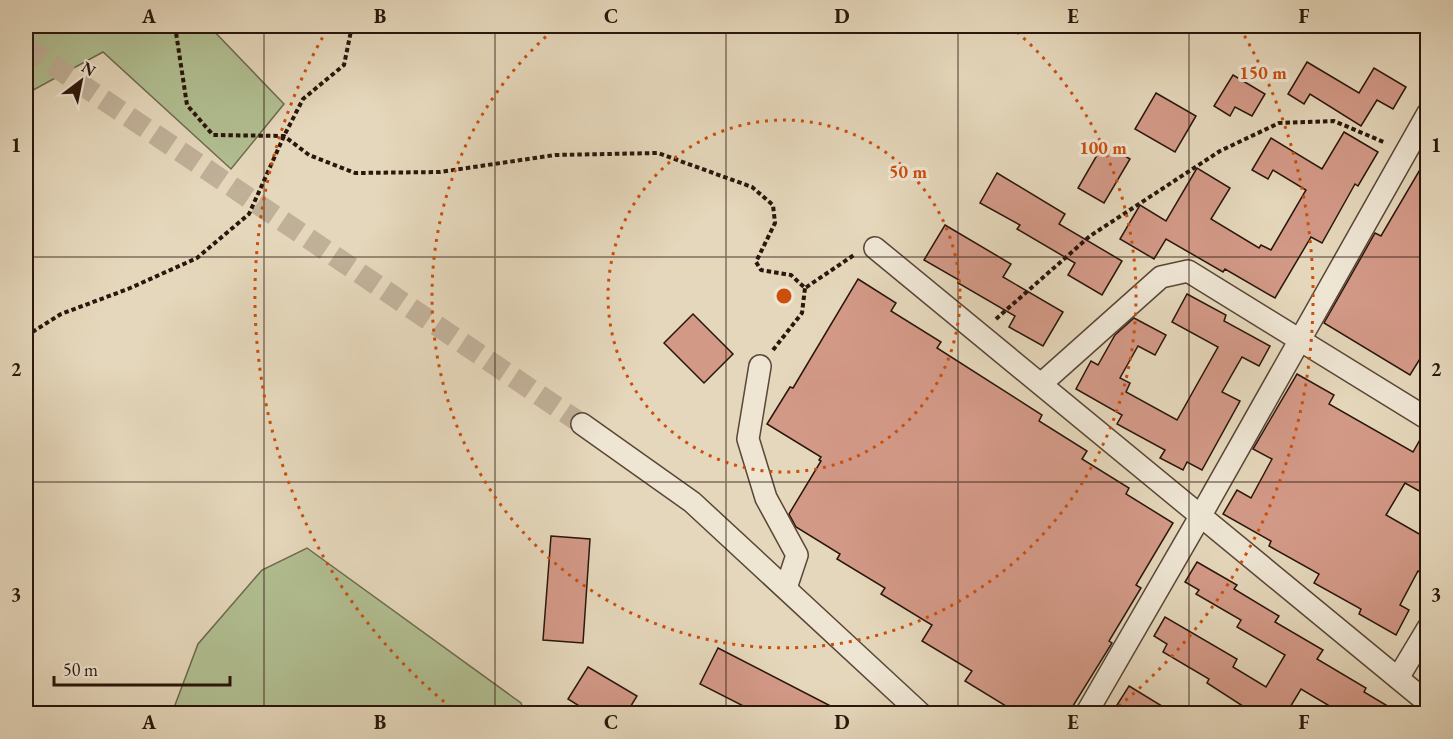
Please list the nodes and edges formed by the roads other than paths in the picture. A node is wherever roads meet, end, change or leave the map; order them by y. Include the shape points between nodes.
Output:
1 (1428, 113) edge
2 (875, 248) road end
3 (1299, 339) junction
4 (760, 366) road end
5 (1041, 384) junction
6 (1428, 419) edge
7 (582, 424) tunnel mouth
8 (1201, 516) junction
9 (786, 588) junction
10 (1428, 628) edge
11 (1398, 678) junction
12 (1428, 703) edge
13 (910, 710) edge
14 (1086, 714) edge

1 - 3 street
2 - 5 street
3 - 5 street via 1188,271 1161,277
3 - 6 street
3 - 8 street
4 - 9 street via 748,439 766,498 798,555
5 - 8 street
7 - 9 street via 692,502
8 - 11 street
8 - 14 street
9 - 13 street
10 - 11 street
11 - 12 street

